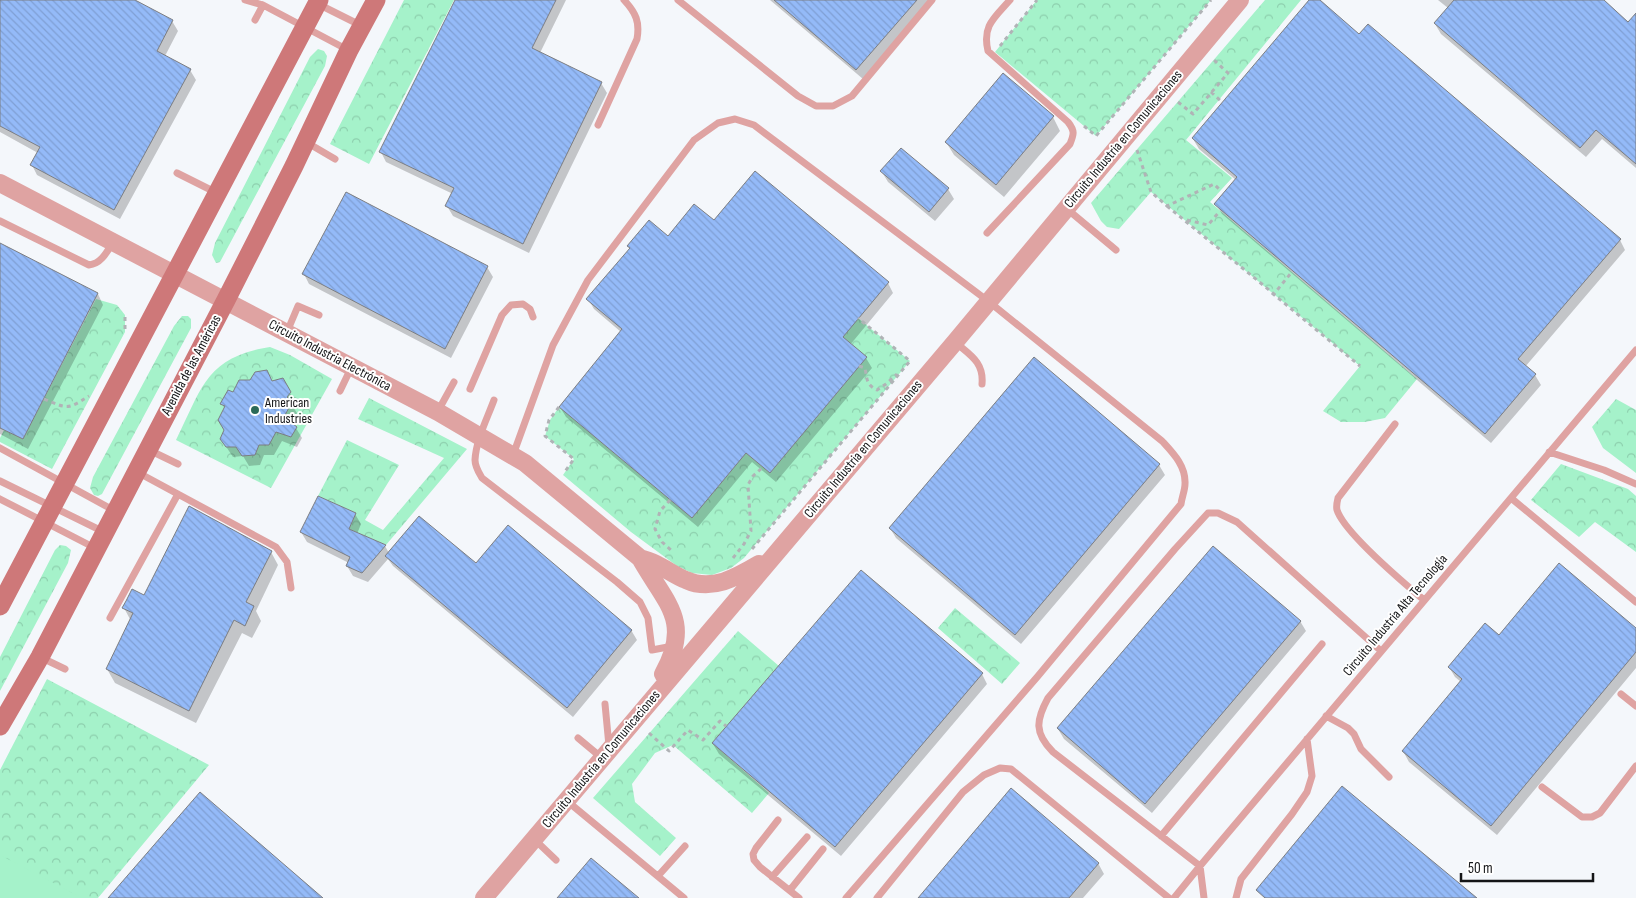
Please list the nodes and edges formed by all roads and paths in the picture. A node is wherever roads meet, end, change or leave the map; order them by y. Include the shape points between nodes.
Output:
1 (245, 0) edge
2 (376, 0) edge
3 (624, 0) edge
4 (678, 0) edge
5 (932, 0) edge
6 (1010, 0) edge
7 (1037, 0) edge
8 (1211, 0) edge
9 (1240, 0) edge
10 (316, 1) edge
11 (263, 5) junction
12 (255, 20) dead end
13 (362, 26) junction
14 (305, 27) junction
15 (349, 50) junction
16 (995, 52) dead end
17 (1214, 60) dead end
18 (1211, 92) junction
19 (1178, 102) dead end
20 (1222, 102) dead end
21 (1082, 124) dead end
22 (598, 125) dead end
23 (305, 142) junction
24 (1137, 149) dead end
25 (335, 160) dead end
26 (177, 173) dead end
27 (0, 183) edge
28 (1220, 190) dead end
29 (217, 194) junction
30 (1167, 206) junction
31 (1065, 208) junction
32 (1220, 211) dead end
33 (1184, 219) junction
34 (0, 221) edge
35 (987, 233) dead end
36 (113, 242) junction
37 (1116, 250) dead end
38 (1292, 273) dead end
39 (174, 274) junction
40 (1270, 291) junction
41 (226, 300) junction
42 (988, 301) junction
43 (319, 315) dead end
44 (533, 317) dead end
45 (858, 318) dead end
46 (286, 332) junction
47 (954, 342) junction
48 (1636, 350) edge
49 (910, 361) junction
50 (352, 366) junction
51 (859, 366) dead end
52 (1360, 366) dead end
53 (454, 382) dead end
54 (982, 384) dead end
55 (470, 389) dead end
56 (340, 391) dead end
57 (92, 395) dead end
58 (44, 399) dead end
59 (494, 400) dead end
60 (558, 407) dead end
61 (438, 412) junction
62 (1395, 424) dead end
63 (480, 436) junction
64 (0, 448) edge
65 (148, 449) junction
66 (1549, 452) junction
67 (513, 456) junction
68 (178, 464) dead end
69 (763, 467) dead end
70 (136, 472) junction
71 (563, 474) dead end
72 (0, 480) edge
73 (63, 484) junction
74 (1636, 484) edge
75 (178, 494) junction
76 (1511, 498) junction
77 (0, 499) edge
78 (670, 500) dead end
79 (115, 511) junction
80 (48, 514) junction
81 (99, 540) junction
82 (750, 551) dead end
83 (673, 552) dead end
84 (772, 556) junction
85 (640, 558) junction
86 (728, 560) dead end
87 (291, 588) dead end
88 (1424, 600) junction
89 (1636, 602) edge
90 (0, 606) edge
91 (110, 618) dead end
92 (1322, 644) dead end
93 (676, 646) junction
94 (1381, 651) junction
95 (40, 657) junction
96 (65, 669) dead end
97 (1621, 694) dead end
98 (605, 704) dead end
99 (1636, 706) edge
100 (643, 709) junction
101 (1326, 716) junction
102 (0, 726) edge
103 (726, 726) dead end
104 (649, 733) dead end
105 (578, 738) dead end
106 (1307, 739) junction
107 (606, 754) junction
108 (1636, 766) edge
109 (1389, 777) dead end
110 (1542, 787) dead end
111 (567, 800) junction
112 (778, 820) dead end
113 (1161, 836) junction
114 (808, 837) dead end
115 (534, 839) junction
116 (685, 846) dead end
117 (823, 849) dead end
118 (556, 860) dead end
119 (1200, 866) junction
120 (658, 876) junction
121 (772, 877) junction
122 (790, 890) junction
123 (484, 898) edge
124 (684, 898) edge
125 (799, 898) edge
126 (846, 898) edge
127 (877, 898) edge
128 (1169, 898) edge
129 (1174, 898) edge
130 (1204, 898) edge
131 (1236, 898) edge

1 - 11 lane
2 - 13 main road, Avenida de las Américas
3 - 22 lane via 636,17 639,27 637,39
4 - 5 lane via 798,96 816,106 833,106 852,96
6 - 35 lane via 989,23 985,41 988,51 1068,122 1074,134 1070,144
7 - 16 path
8 - 21 path via 1096,136
9 - 31 street, Circuito Industria en Comunicaciones
10 - 13 lane
10 - 14 main road
11 - 12 lane
11 - 14 lane
13 - 15 main road, Avenida de las Américas
14 - 15 lane
14 - 29 main road
15 - 23 main road, Avenida de las Américas
17 - 18 path via 1228,73
18 - 19 path via 1193,114
18 - 20 path
23 - 25 lane
23 - 41 main road, Avenida de las Américas
24 - 30 path via 1151,192
26 - 29 lane
27 - 36 street, Circuito Industria Electrónica
28 - 30 path via 1214,184
29 - 39 main road
30 - 33 path
31 - 37 lane
31 - 42 street, Circuito Industria en Comunicaciones
32 - 33 path via 1208,225
33 - 40 path
34 - 36 lane via 90,265 102,259
36 - 39 street, Circuito Industria Electrónica
38 - 40 path via 1274,294
39 - 41 street, Circuito Industria Electrónica
39 - 73 main road
40 - 52 path
41 - 46 street, Circuito Industria Electrónica
41 - 65 main road, Avenida de las Américas
42 - 47 street, Circuito Industria en Comunicaciones
42 - 67 lane via 754,125 735,119 718,123 694,140 588,280 553,344
42 - 126 lane via 1162,441 1183,470 1184,490 1174,512 1038,676
43 - 46 lane via 298,306
44 - 55 lane via 523,304 511,305 505,310
45 - 49 path
46 - 50 street, Circuito Industria Electrónica
47 - 54 lane via 978,362 983,373
47 - 84 street, Circuito Industria en Comunicaciones
48 - 66 lane, Circuito Industria Alta Tecnología
49 - 51 path via 877,390 867,382 865,368
49 - 82 path
50 - 56 lane
50 - 61 street, Circuito Industria Electrónica
53 - 61 lane
57 - 58 path via 72,407
59 - 63 lane
60 - 71 path via 545,436 574,459
61 - 63 street, Circuito Industria Electrónica
62 - 88 lane via 1338,498 1337,511 1369,549
63 - 67 street, Circuito Industria Electrónica
63 - 93 lane via 475,461 482,478 640,602 648,618 652,650
64 - 73 lane
65 - 68 lane
65 - 70 main road, Avenida de las Américas
66 - 74 lane
66 - 76 lane, Circuito Industria Alta Tecnología
67 - 85 street, Circuito Industria Electrónica
69 - 86 path via 748,484 751,531 735,557
70 - 75 lane
70 - 79 main road, Avenida de las Américas
72 - 80 lane
73 - 79 lane
73 - 80 main road
75 - 87 lane via 276,547 287,562
75 - 91 lane
76 - 88 lane, Circuito Industria Alta Tecnología
76 - 89 lane
77 - 80 lane
78 - 83 path via 660,511 655,530
79 - 81 main road, Avenida de las Américas
80 - 81 lane
80 - 81 lane
80 - 90 main road
81 - 95 main road, Avenida de las Américas
84 - 85 street, Circuito Industria Electrónica via 739,576 707,584 688,582
84 - 100 street, Circuito Industria en Comunicaciones
85 - 93 street, Circuito Industria Electrónica via 671,607 676,623
88 - 94 lane, Circuito Industria Alta Tecnología
92 - 113 lane
93 - 100 street, Circuito Industria Electrónica
94 - 101 lane, Circuito Industria Alta Tecnología
94 - 113 lane via 1242,526 1218,513 1208,513 1048,698 1038,725 1039,734 1052,752
95 - 96 lane
95 - 102 main road, Avenida de las Américas
97 - 99 lane
98 - 107 lane
100 - 107 street, Circuito Industria en Comunicaciones
101 - 106 lane, Circuito Industria Alta Tecnología
101 - 109 lane via 1348,728 1361,749
103 - 104 path via 720,720 703,740 688,730 669,751
105 - 107 lane
106 - 119 lane, Circuito Industria Alta Tecnología
106 - 131 lane via 1312,776 1308,792 1241,879
107 - 111 street, Circuito Industria en Comunicaciones
108 - 110 lane via 1600,812 1592,817 1582,817
111 - 115 street, Circuito Industria en Comunicaciones
111 - 120 lane
112 - 121 lane via 753,854 754,860
113 - 119 lane
114 - 121 lane
115 - 118 lane
115 - 123 street, Circuito Industria en Comunicaciones
116 - 120 lane
117 - 122 lane
119 - 129 lane, Circuito Industria Alta Tecnología
119 - 130 lane
120 - 124 lane
121 - 122 lane
122 - 125 lane
127 - 128 lane via 962,792 1000,768 1010,769

